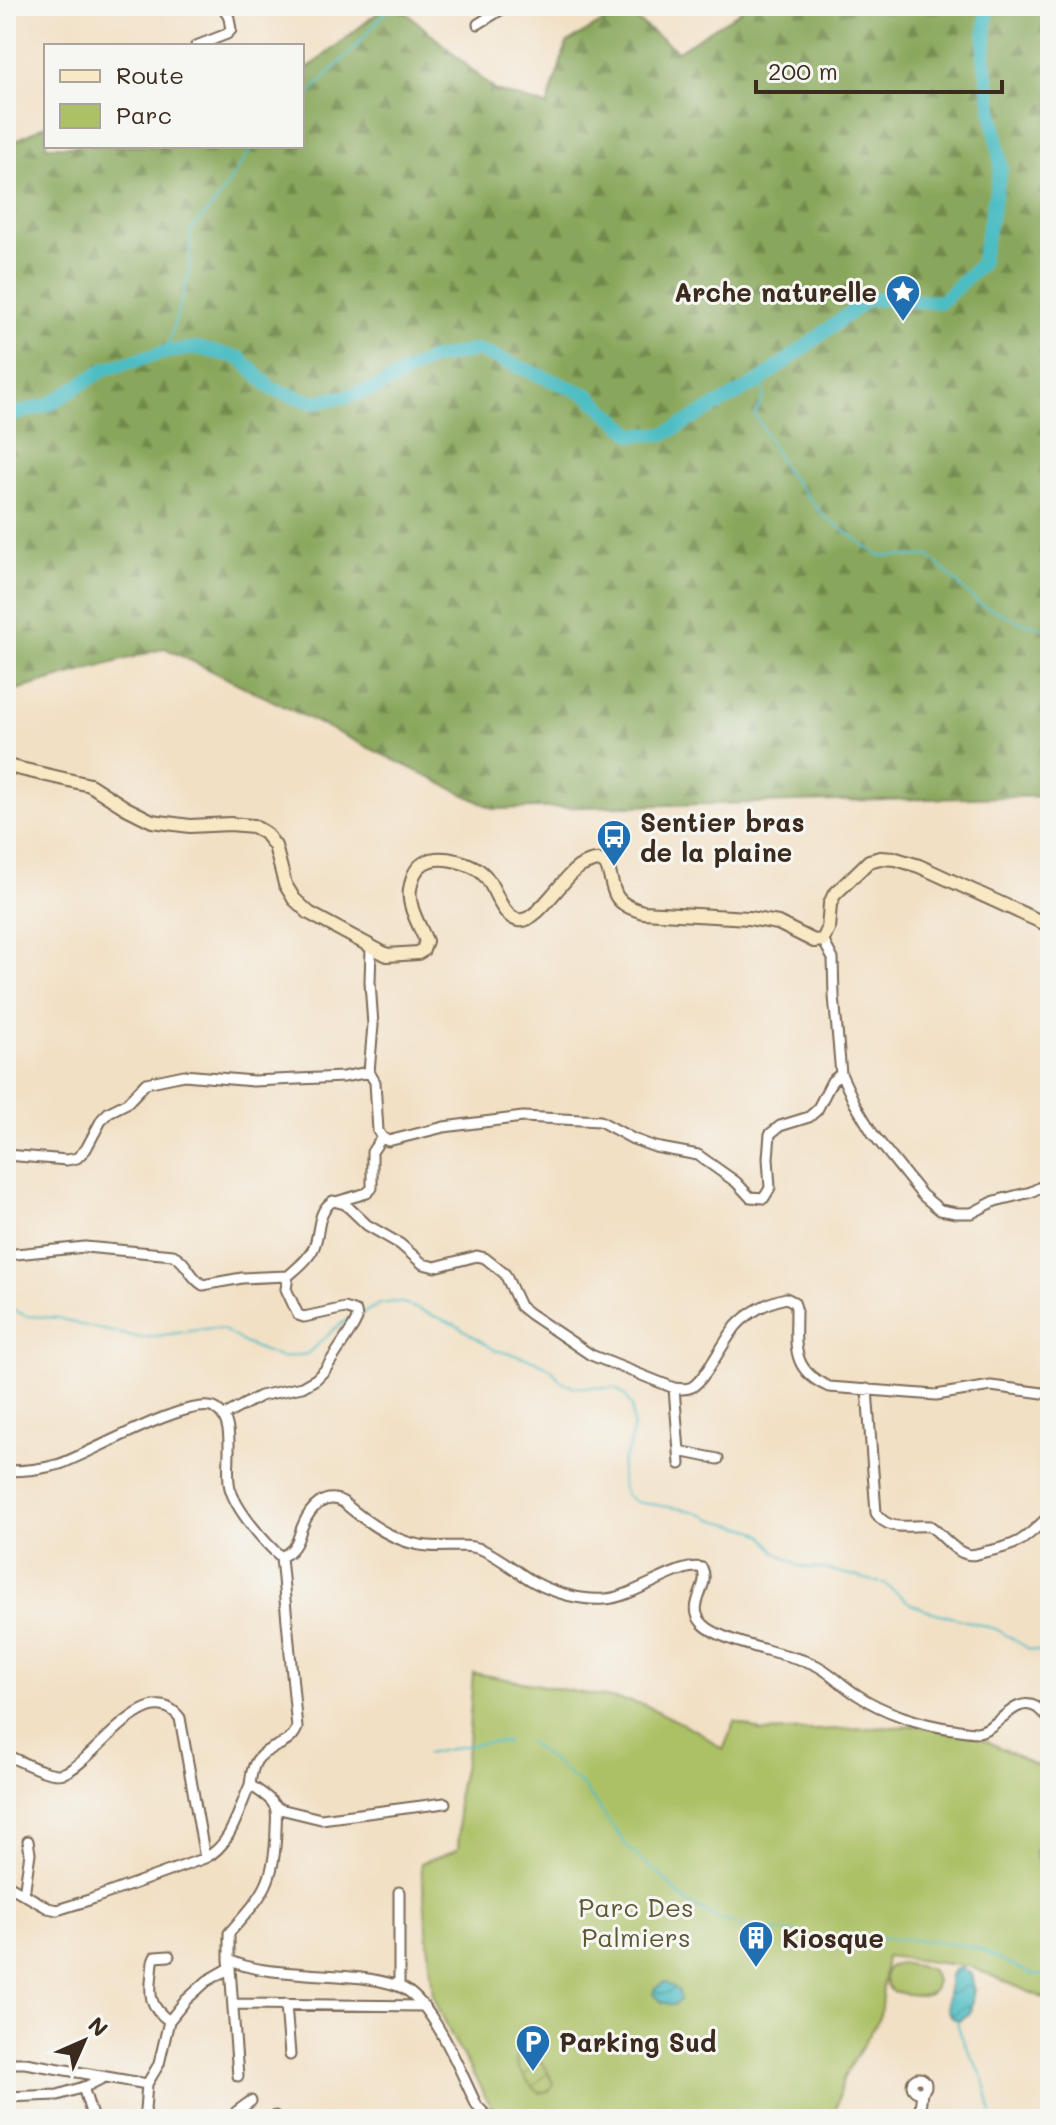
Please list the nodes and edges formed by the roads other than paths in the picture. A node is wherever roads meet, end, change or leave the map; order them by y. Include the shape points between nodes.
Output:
1 (223, 6) edge
2 (507, 6) edge
3 (478, 24) dead end
4 (201, 44) edge
5 (6, 768) edge
6 (1050, 926) edge
7 (823, 940) junction
8 (371, 948) junction
9 (369, 1072) junction
10 (841, 1074) junction
11 (382, 1137) junction
12 (6, 1155) edge
13 (1050, 1182) edge
14 (339, 1201) junction
15 (6, 1255) edge
16 (288, 1276) junction
17 (674, 1388) junction
18 (867, 1389) junction
19 (1050, 1394) edge
20 (223, 1416) junction
21 (679, 1451) junction
22 (718, 1459) dead end
23 (680, 1464) dead end
24 (6, 1471) edge
25 (1050, 1515) edge
26 (281, 1557) junction
27 (1050, 1719) edge
28 (6, 1755) edge
29 (250, 1785) junction
30 (445, 1803) dead end
31 (274, 1805) junction
32 (28, 1841) dead end
33 (205, 1858) junction
34 (6, 1884) edge
35 (399, 1892) dead end
36 (24, 1894) junction
37 (169, 1956) dead end
38 (230, 1964) junction
39 (399, 1986) junction
40 (234, 2004) junction
41 (286, 2004) junction
42 (424, 2006) junction
43 (169, 2021) junction
44 (290, 2055) dead end
45 (6, 2063) edge
46 (238, 2076) dead end
47 (105, 2077) junction
48 (147, 2084) junction
49 (83, 2087) junction
50 (922, 2091) dead end
51 (6, 2097) edge
52 (251, 2101) dead end
53 (93, 2119) edge
54 (148, 2119) edge
55 (233, 2119) edge
56 (497, 2119) edge
57 (919, 2119) edge

1 - 4 street via 231,30
2 - 3 street
5 - 8 main road via 90,785 152,821 253,826 275,846 294,899
6 - 7 main road via 919,866 880,858 869,861 834,895
7 - 8 main road via 749,918 628,907 616,896 601,861 578,867 537,912 524,921 514,920 484,874 456,860 433,860 412,875 409,898 426,941 423,950 387,955
7 - 10 street via 833,959
8 - 9 street
9 - 11 street
9 - 12 street via 253,1081 184,1075 146,1083 102,1119 77,1158
10 - 11 street via 809,1117 770,1134 770,1188 764,1198 750,1197 698,1155 644,1143 600,1121 523,1117 388,1141
10 - 13 street via 873,1134 940,1210 972,1213
11 - 14 street via 372,1152 372,1188
14 - 16 street via 322,1211 314,1247
14 - 17 street via 423,1264 435,1267 485,1258 505,1274 520,1306 530,1314 591,1355
15 - 16 street via 85,1247 173,1255 203,1285
16 - 20 street via 286,1289 298,1315 345,1308 356,1312 357,1319 316,1379 260,1396
17 - 18 street via 693,1387 737,1324 786,1298 794,1302 796,1354 808,1375 829,1387
17 - 21 street
18 - 19 street via 936,1395 991,1386
18 - 25 street via 876,1513 883,1522 930,1526 971,1555 1013,1546
20 - 24 street via 211,1407 183,1410 60,1464
20 - 26 street via 229,1486
21 - 22 street
21 - 23 street
26 - 27 street via 293,1549 314,1507 328,1497 388,1534 425,1546 479,1548 559,1593 606,1600 697,1566 705,1573 695,1605 702,1623 722,1636 813,1664 867,1701 913,1721 978,1732 1026,1705
26 - 29 street via 297,1728 293,1738 254,1762
28 - 33 street via 63,1774 151,1706 174,1711 180,1718
29 - 31 street
29 - 33 street via 225,1843
30 - 31 street via 321,1819
31 - 38 street via 272,1869 260,1898 229,1933
32 - 36 street
33 - 36 street via 65,1908 48,1908
34 - 36 street
35 - 39 street
37 - 43 street via 153,1962 151,2003
38 - 39 street
38 - 40 street
38 - 43 street
39 - 42 street
40 - 41 street
40 - 46 street
41 - 42 street
41 - 44 street
42 - 56 street via 477,2106
43 - 48 street via 159,2064
45 - 47 street
47 - 48 street
47 - 49 street
48 - 54 street
49 - 51 street via 58,2095
49 - 53 street
50 - 57 street
52 - 55 street

